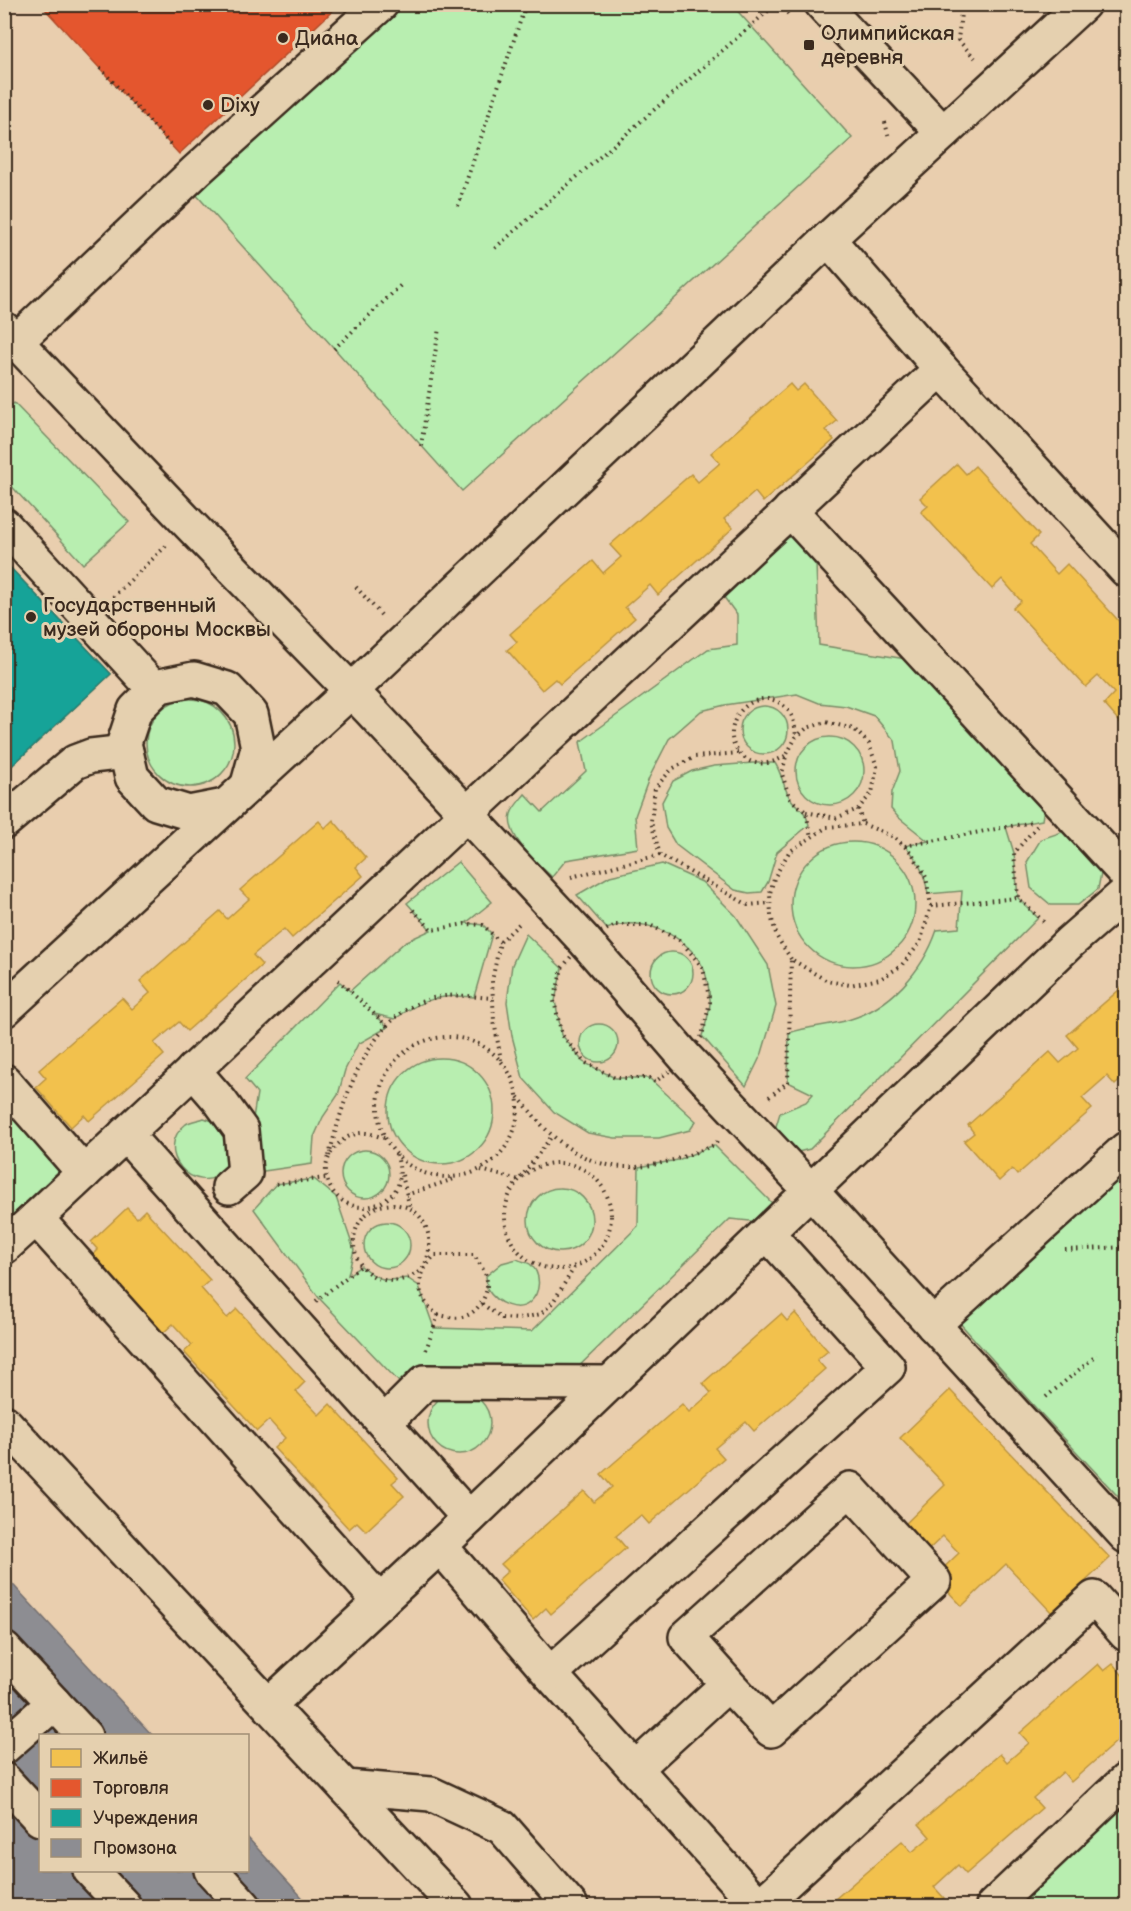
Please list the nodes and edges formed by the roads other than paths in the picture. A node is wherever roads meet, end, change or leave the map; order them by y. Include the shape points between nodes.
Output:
1 (381, 4) edge
2 (822, 4) edge
3 (1083, 4) edge
4 (943, 133) junction
5 (828, 239) junction
6 (11, 335) edge
7 (940, 369) junction
8 (790, 510) junction
9 (4, 525) edge
10 (1126, 570) edge
11 (155, 690) junction
12 (352, 690) junction
13 (126, 752) junction
14 (237, 795) junction
15 (466, 814) junction
16 (4, 822) edge
17 (1126, 874) edge
18 (1126, 893) edge
19 (4, 1010) edge
20 (193, 1070) junction
21 (4, 1081) edge
22 (125, 1134) junction
23 (1126, 1149) edge
24 (84, 1173) junction
25 (229, 1187) dead end
26 (811, 1191) junction
27 (36, 1218) junction
28 (767, 1233) junction
29 (4, 1247) edge
30 (933, 1325) junction
31 (610, 1383) junction
32 (4, 1422) edge
33 (384, 1423) junction
34 (469, 1518) junction
35 (1126, 1536) edge
36 (440, 1546) junction
37 (380, 1602) junction
38 (1126, 1634) edge
39 (4, 1649) edge
40 (550, 1674) junction
41 (728, 1684) junction
42 (54, 1703) junction
43 (270, 1705) junction
44 (83, 1734) edge
45 (4, 1747) edge
46 (636, 1768) junction
47 (4, 1780) edge
48 (1126, 1780) edge
49 (345, 1787) junction
50 (39, 1818) edge
51 (92, 1872) edge
52 (213, 1872) edge
53 (123, 1906) edge
54 (244, 1906) edge
55 (456, 1906) edge
56 (571, 1906) edge
57 (759, 1906) edge
58 (993, 1906) edge

1 - 6 street
2 - 4 street
3 - 4 street
4 - 5 street
5 - 7 street
5 - 12 street
6 - 12 street
7 - 8 street
7 - 10 street
8 - 15 street
8 - 17 street
9 - 11 street
11 - 13 street via 135,710 124,744
11 - 14 street via 194,679 227,689 251,714 258,748
12 - 14 street
12 - 15 street
13 - 14 street via 132,777 156,803 189,813
13 - 16 street via 75,762
14 - 19 street
15 - 20 street
15 - 26 street
18 - 26 street
20 - 22 street
20 - 25 street via 241,1130 245,1173
21 - 24 street
22 - 24 street
22 - 33 street
23 - 30 street
24 - 27 street
26 - 28 street
26 - 30 street
27 - 29 street
27 - 37 street
28 - 31 street
28 - 40 street via 888,1367
30 - 35 street
31 - 33 street via 425,1382
31 - 34 street
32 - 43 street
33 - 34 street
34 - 36 street
36 - 37 street
36 - 40 street
37 - 43 street
38 - 57 street via 1094,1598
39 - 42 street
40 - 46 street
41 - 41 street via 771,1730 934,1581 850,1489 686,1637
41 - 46 street
42 - 44 street
42 - 45 street
43 - 49 street
46 - 57 street
47 - 50 street
48 - 58 street
49 - 55 street
49 - 56 street via 431,1794 502,1827
51 - 53 street
52 - 54 street

